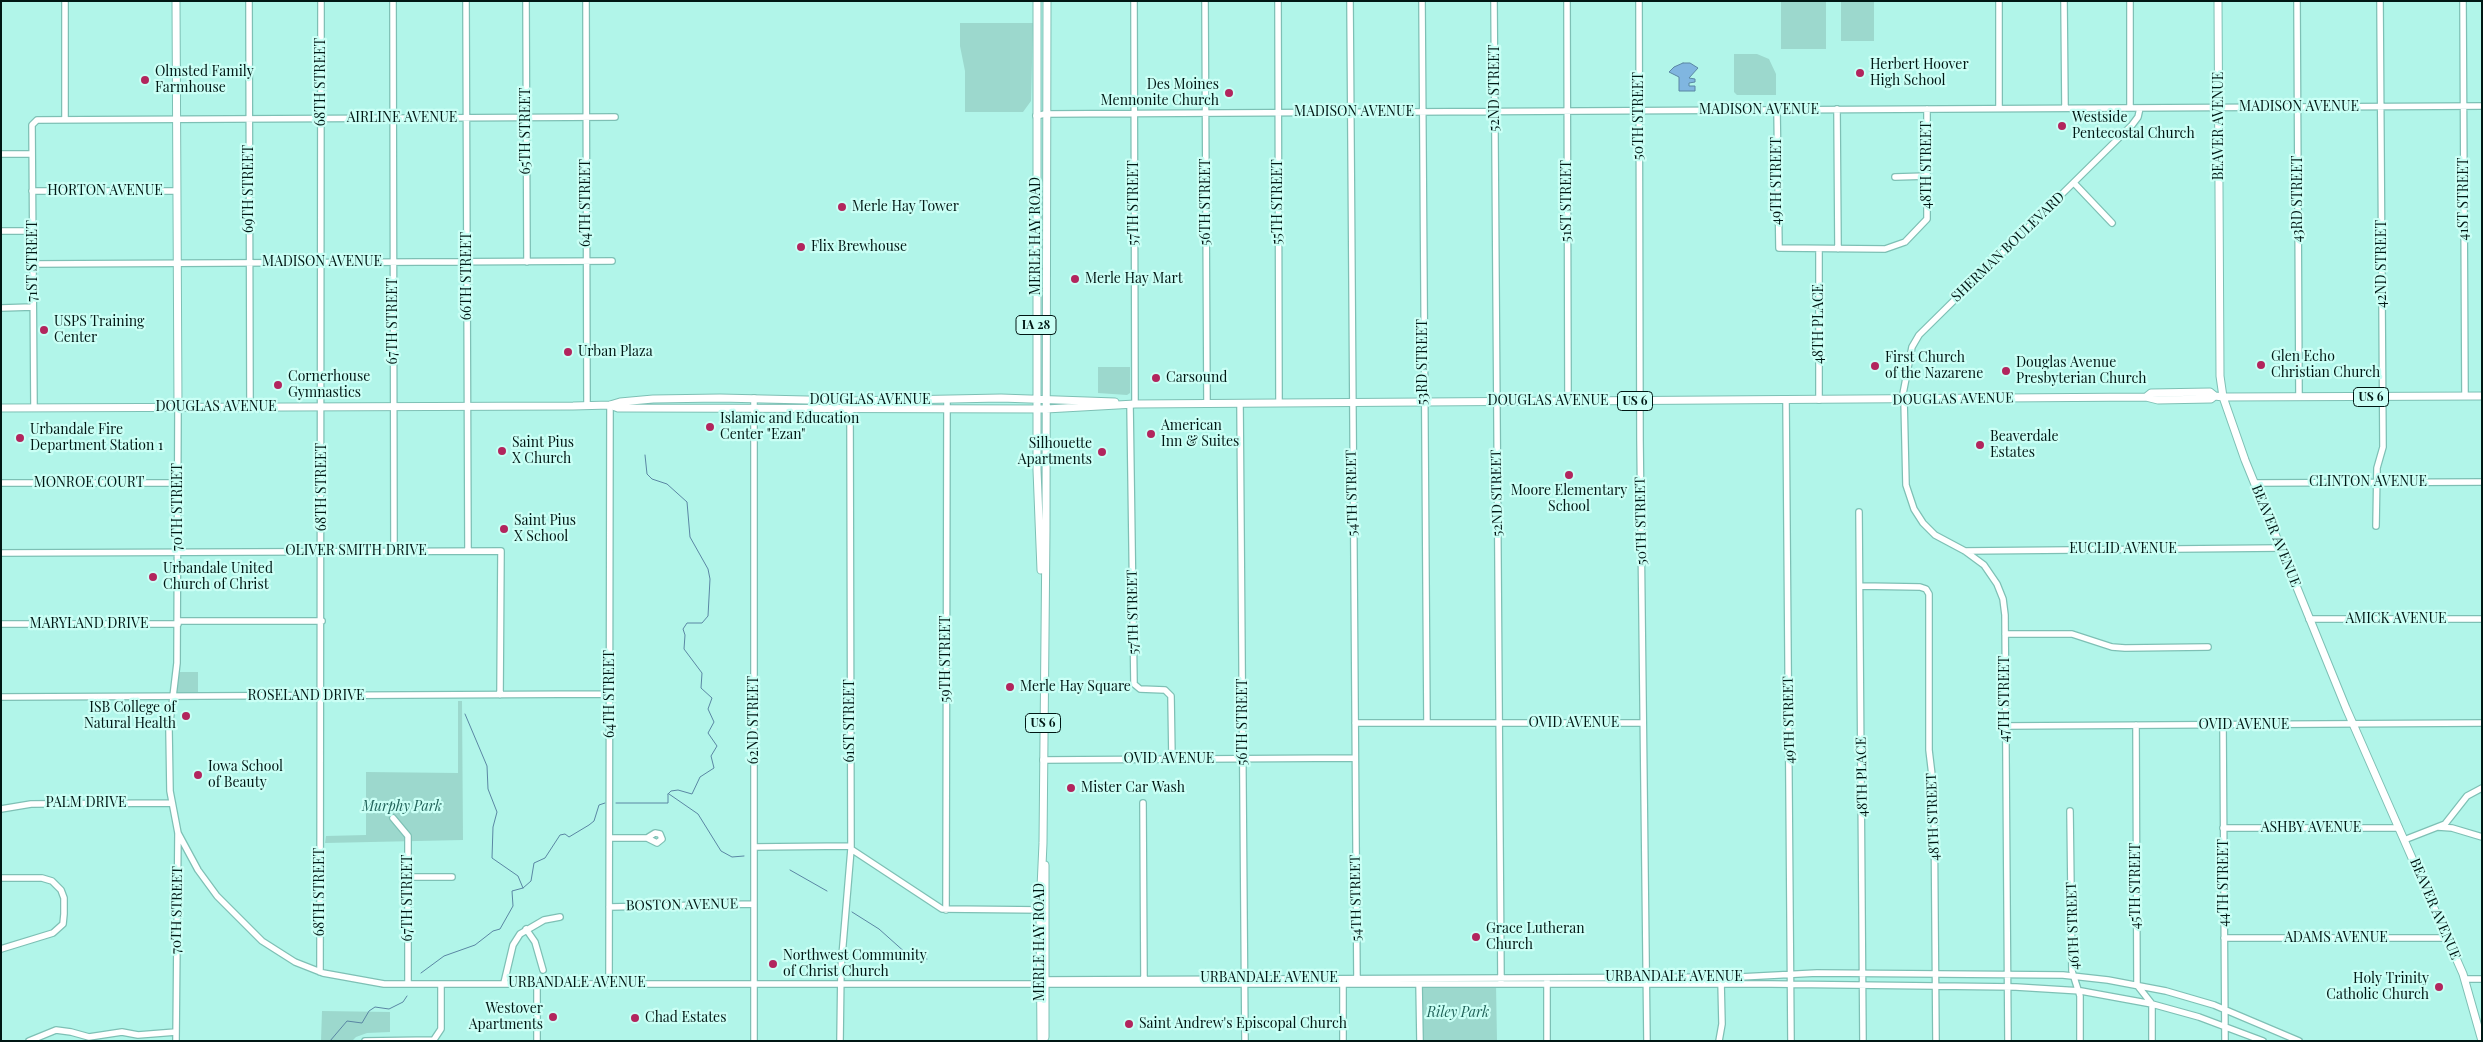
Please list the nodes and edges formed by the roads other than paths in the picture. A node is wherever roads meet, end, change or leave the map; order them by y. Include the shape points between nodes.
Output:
1 (65, 1) edge
2 (176, 1) edge
3 (249, 1) edge
4 (321, 1) edge
5 (393, 1) edge
6 (466, 1) edge
7 (526, 1) edge
8 (586, 1) edge
9 (1037, 1) edge
10 (1047, 1) edge
11 (1134, 1) edge
12 (1206, 1) edge
13 (1278, 1) edge
14 (1350, 1) edge
15 (1422, 1) edge
16 (1494, 1) edge
17 (1567, 1) edge
18 (1639, 1) edge
19 (1999, 1) edge
20 (2064, 1) edge
21 (2130, 1) edge
22 (2218, 1) edge
23 (2296, 1) edge
24 (2380, 1) edge
25 (2463, 1) edge
26 (2381, 106) junction
27 (2464, 106) junction
28 (2482, 106) edge
29 (2219, 107) junction
30 (2297, 107) junction
31 (1999, 108) junction
32 (2064, 108) junction
33 (2130, 108) junction
34 (2140, 108) junction
35 (1837, 109) junction
36 (1927, 109) junction
37 (1639, 110) junction
38 (1777, 110) junction
39 (1495, 111) junction
40 (1567, 111) junction
41 (1350, 112) junction
42 (1422, 112) junction
43 (1206, 113) junction
44 (1278, 113) junction
45 (1046, 114) junction
46 (1134, 114) junction
47 (1036, 116) junction
48 (466, 117) junction
49 (526, 117) junction
50 (586, 117) junction
51 (615, 117) dead end
52 (249, 118) junction
53 (321, 118) junction
54 (393, 118) junction
55 (40, 119) joint
56 (65, 119) junction
57 (177, 119) junction
58 (1, 154) edge
59 (32, 154) junction
60 (1928, 176) junction
61 (1894, 177) dead end
62 (2074, 183) junction
63 (32, 191) junction
64 (177, 191) junction
65 (2112, 223) dead end
66 (1, 231) edge
67 (32, 231) junction
68 (1819, 249) junction
69 (1838, 249) junction
70 (612, 261) dead end
71 (321, 262) junction
72 (393, 262) junction
73 (467, 262) junction
74 (527, 262) junction
75 (586, 262) junction
76 (178, 263) junction
77 (249, 263) junction
78 (33, 264) junction
79 (33, 307) junction
80 (1, 308) edge
81 (2465, 396) junction
82 (2482, 396) edge
83 (2219, 397) junction
84 (2299, 397) junction
85 (2382, 397) junction
86 (754, 398) junction
87 (1036, 399) junction
88 (1046, 399) junction
89 (1903, 399) junction
90 (945, 400) junction
91 (1786, 400) junction
92 (1819, 400) junction
93 (850, 401) junction
94 (1568, 401) junction
95 (1640, 401) junction
96 (1352, 402) junction
97 (1423, 402) junction
98 (1496, 402) junction
99 (1240, 403) junction
100 (1279, 403) junction
101 (1132, 404) junction
102 (1207, 404) junction
103 (610, 405) junction
104 (394, 406) junction
105 (468, 406) junction
106 (587, 406) junction
107 (178, 407) junction
108 (250, 407) junction
109 (322, 407) junction
110 (1, 408) edge
111 (34, 408) junction
112 (754, 408) junction
113 (850, 409) junction
114 (946, 409) junction
115 (1037, 409) junction
116 (1046, 409) junction
117 (2377, 482) junction
118 (2482, 482) edge
119 (1, 483) edge
120 (2255, 483) junction
121 (178, 484) junction
122 (1860, 512) dead end
123 (2376, 526) dead end
124 (2281, 548) junction
125 (1965, 550) junction
126 (1989, 550) junction
127 (468, 551) junction
128 (178, 552) junction
129 (322, 552) junction
130 (394, 552) junction
131 (1, 553) edge
132 (1984, 565) junction
133 (1860, 586) junction
134 (1044, 590) junction
135 (2309, 619) junction
136 (2482, 619) edge
137 (322, 620) junction
138 (178, 622) junction
139 (1, 624) edge
140 (2005, 634) junction
141 (2208, 647) dead end
142 (610, 694) junction
143 (500, 695) junction
144 (173, 696) junction
145 (321, 696) junction
146 (1, 697) edge
147 (1355, 723) junction
148 (1427, 723) junction
149 (1499, 723) junction
150 (1643, 723) junction
151 (2482, 723) edge
152 (2353, 724) junction
153 (2136, 725) junction
154 (2223, 725) junction
155 (2005, 726) junction
156 (1355, 758) junction
157 (1172, 759) junction
158 (1244, 759) junction
159 (1043, 760) junction
160 (2482, 788) edge
161 (171, 803) junction
162 (1143, 803) dead end
163 (1, 809) edge
164 (2070, 811) dead end
165 (393, 818) dead end
166 (2223, 828) junction
167 (2399, 828) junction
168 (2438, 828) junction
169 (178, 833) junction
170 (2482, 837) edge
171 (610, 838) junction
172 (647, 838) dead end
173 (2404, 840) junction
174 (754, 847) junction
175 (851, 848) junction
176 (408, 877) junction
177 (452, 877) dead end
178 (1, 878) edge
179 (754, 904) junction
180 (609, 906) junction
181 (946, 910) junction
182 (1043, 910) junction
183 (560, 917) dead end
184 (526, 929) junction
185 (2224, 938) junction
186 (2447, 938) junction
187 (1, 949) edge
188 (543, 970) dead end
189 (320, 972) junction
190 (1935, 973) junction
191 (2007, 973) junction
192 (1790, 974) junction
193 (1863, 974) junction
194 (2074, 976) junction
195 (1501, 977) junction
196 (1547, 977) junction
197 (1721, 977) junction
198 (1343, 978) junction
199 (1357, 978) junction
200 (1419, 978) junction
201 (2465, 979) junction
202 (2482, 979) edge
203 (1646, 980) junction
204 (840, 982) junction
205 (1043, 982) junction
206 (1144, 982) junction
207 (1245, 982) junction
208 (537, 983) junction
209 (609, 983) junction
210 (753, 983) junction
211 (408, 984) junction
212 (441, 984) junction
213 (504, 984) junction
214 (1419, 984) junction
215 (1501, 984) junction
216 (1547, 984) junction
217 (1721, 984) junction
218 (1790, 984) junction
219 (1343, 985) junction
220 (1357, 985) junction
221 (2137, 985) junction
222 (1862, 986) junction
223 (1935, 986) junction
224 (2008, 987) junction
225 (2078, 991) junction
226 (2152, 1004) junction
227 (2224, 1010) junction
228 (2225, 1025) junction
229 (176, 1032) junction
230 (433, 1040) edge
231 (2297, 1040) edge
232 (29, 1041) edge
233 (176, 1041) edge
234 (365, 1041) edge
235 (538, 1041) edge
236 (754, 1041) edge
237 (840, 1041) edge
238 (1043, 1041) edge
239 (1245, 1041) edge
240 (1343, 1041) edge
241 (1420, 1041) edge
242 (1548, 1041) edge
243 (1647, 1041) edge
244 (1719, 1041) edge
245 (1791, 1041) edge
246 (1863, 1041) edge
247 (1936, 1041) edge
248 (2008, 1041) edge
249 (2080, 1041) edge
250 (2152, 1041) edge
251 (2225, 1041) edge
252 (2263, 1041) edge
253 (2482, 1041) edge

1 - 56 street
2 - 57 main road, 70TH STREET
3 - 52 street, 69TH STREET
4 - 53 street, 68TH STREET
5 - 54 street, 67TH STREET
6 - 48 street, 66TH STREET
7 - 49 street, 65TH STREET
8 - 50 street, 64TH STREET
9 - 47 main road, MERLE HAY ROAD / IA 28
10 - 45 main road, MERLE HAY ROAD / IA 28
11 - 46 street, 57TH STREET
12 - 43 street, 56TH STREET
13 - 44 street, 55TH STREET
14 - 41 street, 54TH STREET
15 - 42 street, 53RD STREET
16 - 39 street, 52ND STREET
17 - 40 street, 51ST STREET
18 - 37 street, 50TH STREET
19 - 31 street
20 - 32 street
21 - 33 street
22 - 29 main road, BEAVER AVENUE
23 - 30 street, 43RD STREET
24 - 26 street, 42ND STREET
25 - 27 street, 41ST STREET
26 - 27 street, MADISON AVENUE
26 - 30 street, MADISON AVENUE
26 - 85 street, 42ND STREET
27 - 28 street, MADISON AVENUE
27 - 81 street, 41ST STREET
29 - 30 street, MADISON AVENUE
29 - 34 street, MADISON AVENUE
29 - 83 main road, BEAVER AVENUE
30 - 84 street, 43RD STREET
31 - 32 street, MADISON AVENUE
31 - 36 street, MADISON AVENUE
32 - 33 street, MADISON AVENUE
33 - 34 street, MADISON AVENUE
34 - 62 street, SHERMAN BOULEVARD via 2136,121
35 - 36 street, MADISON AVENUE
35 - 38 street, MADISON AVENUE
35 - 69 street
36 - 60 street, 48TH STREET
37 - 38 street, MADISON AVENUE
37 - 40 street, MADISON AVENUE
37 - 95 street, 50TH STREET
38 - 68 street, 49TH STREET via 1779,248
39 - 40 street, MADISON AVENUE
39 - 42 street, MADISON AVENUE
39 - 98 street, 52ND STREET
40 - 94 street, 51ST STREET
41 - 42 street, MADISON AVENUE
41 - 44 street, MADISON AVENUE
41 - 96 street, 54TH STREET
42 - 97 street, 53RD STREET
43 - 44 street, MADISON AVENUE
43 - 46 street, MADISON AVENUE
43 - 102 street, 56TH STREET
44 - 100 street, 55TH STREET
45 - 46 street, MADISON AVENUE
45 - 47 street, MADISON AVENUE
45 - 88 main road, MERLE HAY ROAD / IA 28
46 - 101 street, 57TH STREET
47 - 87 main road, MERLE HAY ROAD / IA 28
48 - 49 street, AIRLINE AVENUE
48 - 54 street, AIRLINE AVENUE
48 - 73 street, 66TH STREET
49 - 50 street, AIRLINE AVENUE
49 - 74 street, 65TH STREET
50 - 51 street, AIRLINE AVENUE
50 - 75 street, 64TH STREET
52 - 53 street, AIRLINE AVENUE
52 - 57 street, AIRLINE AVENUE
52 - 77 street, 69TH STREET
53 - 54 street, AIRLINE AVENUE
53 - 71 street, 68TH STREET
54 - 72 street, 67TH STREET
55 - 56 street, AIRLINE AVENUE
55 - 59 street, 71ST STREET via 32,125
56 - 57 street, AIRLINE AVENUE
57 - 64 main road, 70TH STREET
58 - 59 street
59 - 63 street, 71ST STREET
60 - 61 street
60 - 69 street, 48TH STREET via 1927,219 1905,242 1885,249
62 - 65 street
62 - 89 street, SHERMAN BOULEVARD via 1918,335 1912,347
63 - 64 street, HORTON AVENUE
63 - 67 street, 71ST STREET
64 - 76 main road, 70TH STREET
66 - 67 street
67 - 78 street, 71ST STREET
68 - 69 street
68 - 92 street, 48TH PLACE
70 - 75 street, MADISON AVENUE
71 - 72 street, MADISON AVENUE
71 - 77 street, MADISON AVENUE
71 - 109 street, 68TH STREET
72 - 73 street, MADISON AVENUE
72 - 104 street, 67TH STREET
73 - 74 street, MADISON AVENUE
73 - 105 street, 66TH STREET
74 - 75 street, MADISON AVENUE
75 - 106 street, 64TH STREET
76 - 77 street, MADISON AVENUE
76 - 78 street, MADISON AVENUE
76 - 107 main road, 70TH STREET
77 - 108 street, 69TH STREET
78 - 79 street, 71ST STREET
79 - 80 street
79 - 111 street, 71ST STREET
81 - 82 main road, DOUGLAS AVENUE / US 6
81 - 85 main road, DOUGLAS AVENUE / US 6
83 - 84 main road, DOUGLAS AVENUE / US 6
83 - 89 main road, DOUGLAS AVENUE / US 6 via 2158,400 2146,397
83 - 120 main road, BEAVER AVENUE
84 - 85 main road, DOUGLAS AVENUE / US 6
85 - 117 street, 42ND STREET via 2383,447
86 - 93 main road, DOUGLAS AVENUE
86 - 103 main road, DOUGLAS AVENUE via 653,399
86 - 112 street, 62ND STREET
87 - 88 main road, DOUGLAS AVENUE / US 6
87 - 90 main road, DOUGLAS AVENUE
87 - 115 main road, MERLE HAY ROAD / US 6
88 - 101 main road, DOUGLAS AVENUE / US 6
88 - 116 main road, MERLE HAY ROAD / IA 28
89 - 92 main road, DOUGLAS AVENUE / US 6
89 - 125 street, 47TH STREET via 1906,485 1914,509 1935,535
90 - 93 main road, DOUGLAS AVENUE
90 - 114 street, 59TH STREET
91 - 92 main road, DOUGLAS AVENUE / US 6
91 - 95 main road, DOUGLAS AVENUE / US 6
91 - 192 street, 49TH STREET
93 - 113 street, 61ST STREET
94 - 95 main road, DOUGLAS AVENUE / US 6
94 - 98 main road, DOUGLAS AVENUE / US 6
95 - 150 street, 50TH STREET
96 - 97 main road, DOUGLAS AVENUE / US 6
96 - 100 main road, DOUGLAS AVENUE / US 6
96 - 147 street, 54TH STREET
97 - 98 main road, DOUGLAS AVENUE / US 6
97 - 148 street, 53RD STREET
98 - 149 street, 52ND STREET
99 - 100 main road, DOUGLAS AVENUE / US 6
99 - 102 main road, DOUGLAS AVENUE / US 6
99 - 158 street, 56TH STREET
101 - 102 main road, DOUGLAS AVENUE / US 6
101 - 116 main road, DOUGLAS AVENUE / US 6
101 - 157 street, 57TH STREET via 1134,684 1140,689 1165,690 1171,696
103 - 106 main road, DOUGLAS AVENUE
103 - 112 main road, DOUGLAS AVENUE via 618,408
103 - 142 street, 64TH STREET
104 - 105 main road, DOUGLAS AVENUE
104 - 109 main road, DOUGLAS AVENUE
104 - 130 street, 67TH STREET
105 - 106 main road, DOUGLAS AVENUE
105 - 127 street, 66TH STREET
107 - 108 main road, DOUGLAS AVENUE
107 - 111 main road, DOUGLAS AVENUE
107 - 121 street, 70TH STREET
108 - 109 main road, DOUGLAS AVENUE
109 - 129 street, 68TH STREET
110 - 111 main road, DOUGLAS AVENUE
112 - 113 main road, DOUGLAS AVENUE
112 - 174 street, 62ND STREET
113 - 114 main road, DOUGLAS AVENUE
113 - 175 street, 61ST STREET
114 - 115 main road, DOUGLAS AVENUE
114 - 181 street, 59TH STREET
115 - 116 main road, DOUGLAS AVENUE
115 - 134 main road, MERLE HAY ROAD / US 6
116 - 134 main road, MERLE HAY ROAD / US 6
117 - 118 street, CLINTON AVENUE
117 - 120 street, CLINTON AVENUE
117 - 123 street, 42ND STREET
119 - 121 street, MONROE COURT
120 - 124 main road, BEAVER AVENUE
121 - 128 street, 70TH STREET
122 - 133 street, 48TH PLACE
124 - 126 street, EUCLID AVENUE
124 - 135 main road, BEAVER AVENUE
125 - 126 street, EUCLID AVENUE
125 - 132 street, 47TH STREET
126 - 132 street
127 - 130 street, OLIVER SMITH DRIVE
127 - 143 street, OLIVER SMITH DRIVE via 501,551
128 - 129 street, OLIVER SMITH DRIVE
128 - 131 street, OLIVER SMITH DRIVE
128 - 138 street, 70TH STREET
129 - 130 street, OLIVER SMITH DRIVE
129 - 137 street, 68TH STREET
132 - 140 street, 47TH STREET via 1997,584 2002,599
133 - 190 street, 48TH STREET via 1920,587 1929,594
133 - 193 street, 48TH PLACE
134 - 159 main road, MERLE HAY ROAD / US 6
135 - 136 street, AMICK AVENUE
135 - 152 main road, BEAVER AVENUE
137 - 138 street, MARYLAND DRIVE
137 - 145 street, 68TH STREET
138 - 139 street, MARYLAND DRIVE
138 - 144 street, 70TH STREET
140 - 141 street via 2072,634 2125,648
140 - 155 street, 47TH STREET
142 - 143 street, ROSELAND DRIVE
142 - 171 street, 64TH STREET
143 - 145 street, ROSELAND DRIVE
144 - 145 street, ROSELAND DRIVE
144 - 146 street, ROSELAND DRIVE
144 - 161 street, 70TH STREET via 168,730
145 - 189 street, 68TH STREET
147 - 148 street, OVID AVENUE
147 - 156 street, 54TH STREET
148 - 149 street, OVID AVENUE
149 - 150 street, OVID AVENUE
149 - 195 street, 52ND STREET
150 - 203 street, 50TH STREET
151 - 152 street, OVID AVENUE
152 - 154 street, OVID AVENUE
152 - 167 main road, BEAVER AVENUE
153 - 154 street, OVID AVENUE
153 - 155 street, OVID AVENUE
153 - 221 street, 45TH STREET
154 - 166 street, 44TH STREET
155 - 191 street, 47TH STREET
156 - 158 street, OVID AVENUE
156 - 199 street, 54TH STREET
157 - 158 street, OVID AVENUE
157 - 159 street, OVID AVENUE
158 - 207 street, 56TH STREET
159 - 182 main road, MERLE HAY ROAD / US 6
160 - 168 street via 2467,796
161 - 163 street, PALM DRIVE via 30,804
161 - 169 street, 70TH STREET
162 - 206 street
164 - 194 street, 46TH STREET
165 - 176 street, 67TH STREET via 408,836
166 - 167 street, ASHBY AVENUE
166 - 185 street, 44TH STREET
167 - 173 main road, BEAVER AVENUE
168 - 170 street via 2452,828
168 - 173 street
169 - 189 street, URBANDALE AVENUE via 198,870 238,920 278,952
169 - 229 street, 70TH STREET
171 - 172 street
171 - 180 street, 64TH STREET
173 - 186 main road, BEAVER AVENUE
174 - 175 street
174 - 179 street, 62ND STREET
175 - 181 street via 938,908
175 - 204 street, 61ST STREET
176 - 177 street
176 - 211 street, 67TH STREET
178 - 187 street via 52,880 64,898 63,924 53,933
179 - 180 street, BOSTON AVENUE
179 - 210 street, 62ND STREET
180 - 209 street, 64TH STREET
181 - 182 street
182 - 205 main road, MERLE HAY ROAD / US 6
183 - 184 street
184 - 188 street via 535,942
184 - 213 street via 513,945
185 - 186 street, ADAMS AVENUE
185 - 227 street, 44TH STREET
186 - 201 main road, BEAVER AVENUE
189 - 211 street, URBANDALE AVENUE via 363,982
190 - 191 street, URBANDALE AVENUE
190 - 193 street, URBANDALE AVENUE
190 - 223 street, 48TH STREET
191 - 194 street, URBANDALE AVENUE
191 - 224 street, 47TH STREET
192 - 193 street, URBANDALE AVENUE
192 - 197 street, URBANDALE AVENUE
192 - 218 street, 49TH STREET
193 - 222 street, 48TH PLACE
194 - 221 street, URBANDALE AVENUE
194 - 225 street, 46TH STREET
195 - 196 street, URBANDALE AVENUE
195 - 200 street, URBANDALE AVENUE
195 - 215 street, 52ND STREET
196 - 203 street, URBANDALE AVENUE
196 - 216 street
197 - 203 street, URBANDALE AVENUE
197 - 217 street
198 - 199 street, URBANDALE AVENUE
198 - 207 street, URBANDALE AVENUE
198 - 219 street
199 - 200 street, URBANDALE AVENUE
199 - 220 street, 54TH STREET
200 - 214 street
201 - 202 street
201 - 253 main road, BEAVER AVENUE
203 - 216 street, URBANDALE AVENUE
203 - 217 street, URBANDALE AVENUE
203 - 243 street, 50TH STREET
204 - 205 street, URBANDALE AVENUE
204 - 210 street, URBANDALE AVENUE
204 - 237 street, 61ST STREET
205 - 206 street, URBANDALE AVENUE
205 - 238 main road, MERLE HAY ROAD / US 6
206 - 207 street, URBANDALE AVENUE
207 - 219 street, URBANDALE AVENUE
207 - 239 street, 56TH STREET
208 - 209 street, URBANDALE AVENUE
208 - 213 street, URBANDALE AVENUE
208 - 235 street
209 - 210 street, URBANDALE AVENUE
210 - 236 street, 62ND STREET
211 - 212 street, URBANDALE AVENUE
212 - 213 street, URBANDALE AVENUE
212 - 230 street via 440,1029
214 - 215 street, URBANDALE AVENUE
214 - 220 street, URBANDALE AVENUE
214 - 241 street
215 - 216 street, URBANDALE AVENUE
216 - 242 street
217 - 218 street, URBANDALE AVENUE
217 - 244 street
218 - 222 street, URBANDALE AVENUE
218 - 245 street, 49TH STREET
219 - 220 street, URBANDALE AVENUE
219 - 240 street
221 - 226 street
221 - 227 street, URBANDALE AVENUE
222 - 223 street, URBANDALE AVENUE
222 - 246 street, 48TH PLACE
223 - 224 street, URBANDALE AVENUE
223 - 247 street, 48TH STREET
224 - 225 street, URBANDALE AVENUE
224 - 248 street, 47TH STREET
225 - 226 street, URBANDALE AVENUE
225 - 249 street, 46TH STREET
226 - 228 street, URBANDALE AVENUE
226 - 250 street
227 - 228 street, 44TH STREET
227 - 231 street, URBANDALE AVENUE
228 - 251 street, 44TH STREET
228 - 252 street, URBANDALE AVENUE
229 - 232 street via 138,1035 122,1032 97,1038 56,1030
229 - 233 street, 70TH STREET
230 - 234 street

